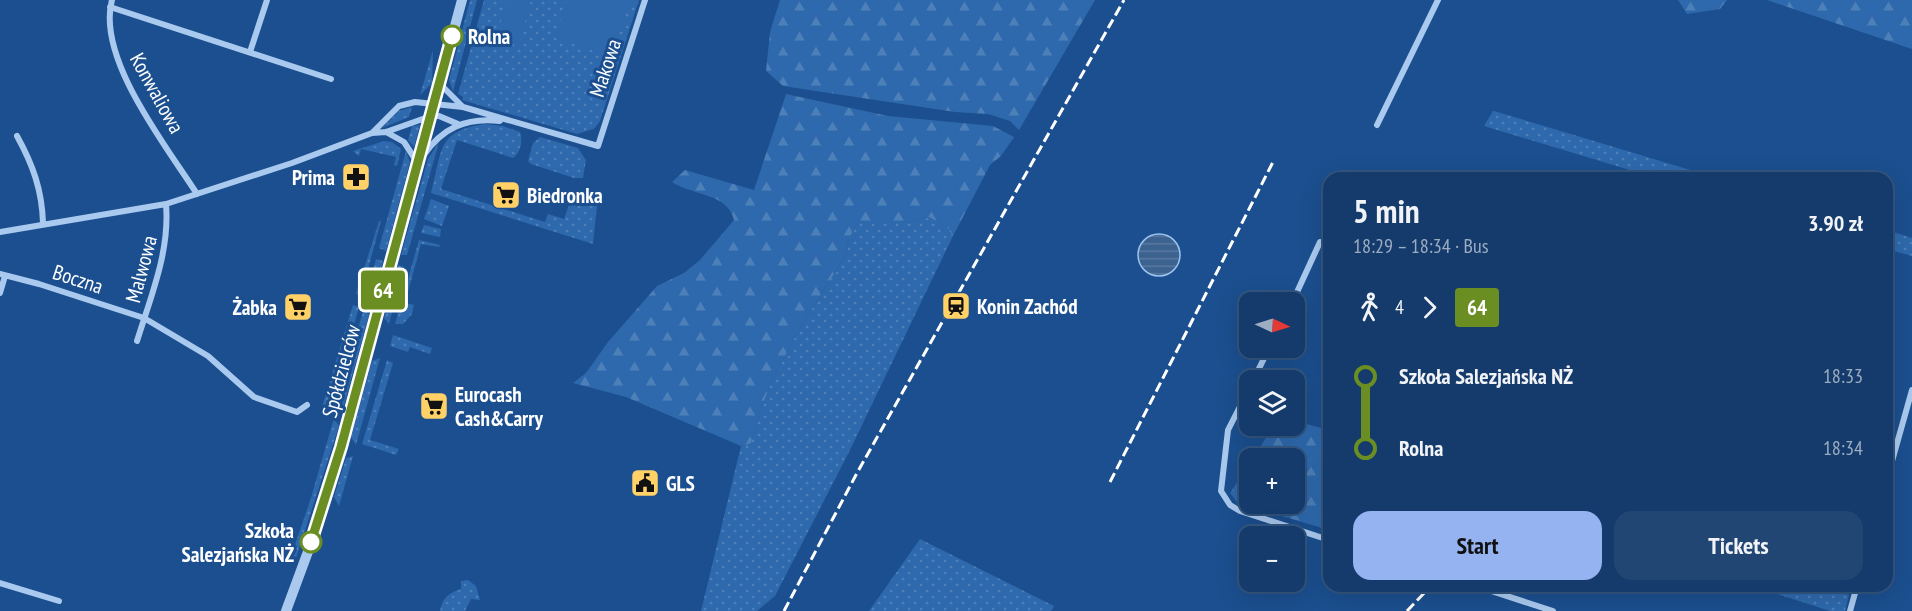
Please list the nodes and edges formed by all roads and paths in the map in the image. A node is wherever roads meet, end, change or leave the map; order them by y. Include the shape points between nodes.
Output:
1 (267, 0) edge
2 (462, 0) edge
3 (645, 0) edge
4 (1438, 0) edge
5 (111, 4) edge
6 (250, 52) junction
7 (332, 79) dead end
8 (439, 83) junction
9 (434, 105) junction
10 (463, 107) junction
11 (431, 116) junction
12 (458, 124) junction
13 (518, 124) junction
14 (1377, 125) dead end
15 (386, 132) junction
16 (372, 133) junction
17 (17, 136) dead end
18 (418, 163) junction
19 (197, 194) junction
20 (166, 204) junction
21 (43, 224) junction
22 (0, 232) edge
23 (1320, 242) dead end
24 (2, 275) edge
25 (0, 292) edge
26 (1297, 292) edge
27 (144, 318) junction
28 (137, 341) dead end
29 (1912, 390) edge
30 (307, 405) dead end
31 (1239, 408) edge
32 (1893, 458) edge
33 (1323, 538) edge
34 (0, 584) edge
35 (1494, 592) edge
36 (1855, 592) edge
37 (59, 601) dead end
38 (286, 611) edge
39 (1553, 611) edge
40 (1850, 611) edge

1 - 6 street
2 - 8 street, Spółdzielców
3 - 13 street, Makowa via 598,146
4 - 14 street
5 - 6 street
5 - 19 street, Konwaliowa via 110,30 117,56 140,104
6 - 7 street
8 - 9 street, Spółdzielców
8 - 10 street
9 - 10 street
9 - 11 street, Spółdzielców
9 - 16 street via 415,102 399,106
10 - 13 street
11 - 12 street
11 - 15 street
11 - 18 street, Spółdzielców
12 - 13 street via 485,119
12 - 18 street via 432,143
15 - 16 street
15 - 18 street via 406,145
16 - 19 street
17 - 21 street via 32,163 42,199
18 - 38 street, Spółdzielców via 328,491
19 - 20 street
20 - 21 street
20 - 27 street, Malwowa via 168,230
21 - 22 street
23 - 26 street
24 - 25 street
24 - 27 street, Boczna
27 - 28 street, Malwowa
27 - 30 street, Boczna via 208,356 254,397 297,411
29 - 32 street
31 - 33 street via 1228,430 1223,499 1240,511
34 - 37 street
35 - 39 street
36 - 40 street

